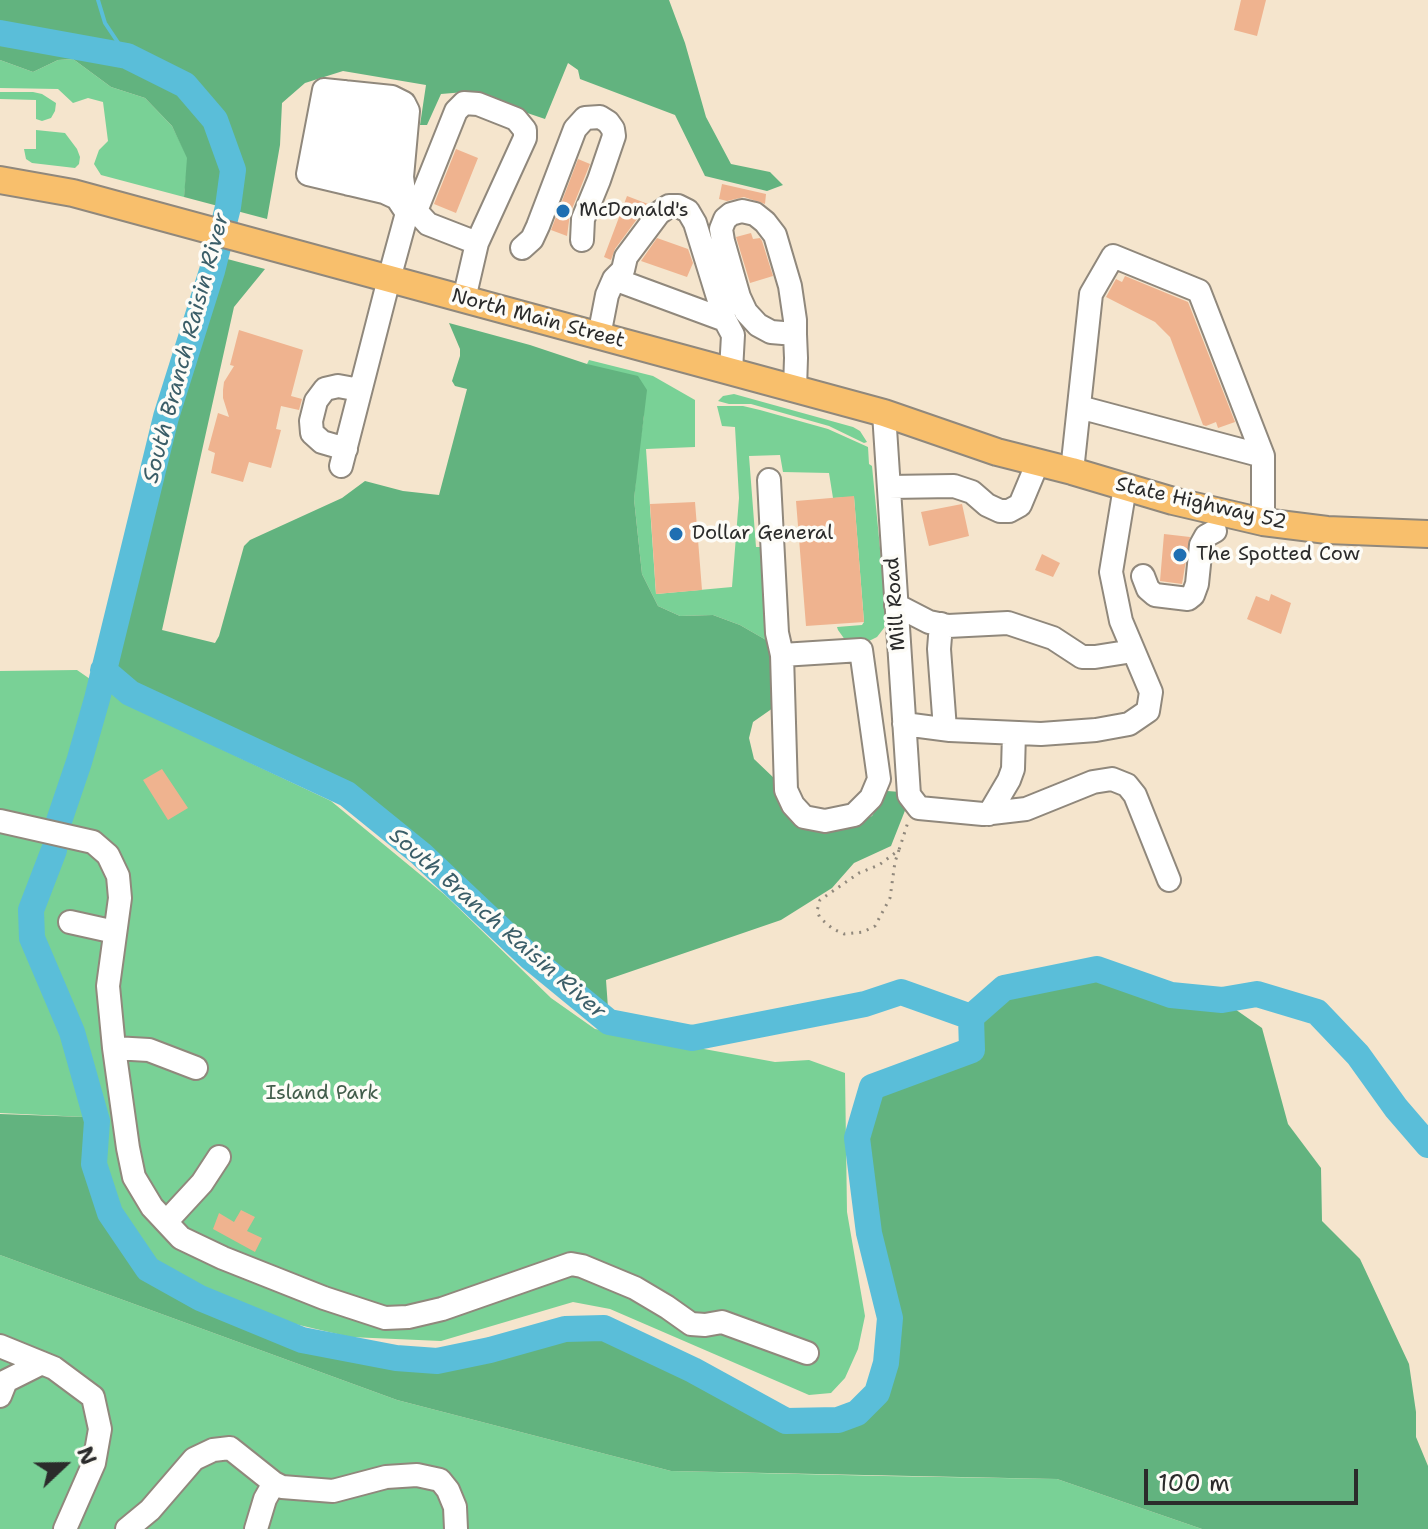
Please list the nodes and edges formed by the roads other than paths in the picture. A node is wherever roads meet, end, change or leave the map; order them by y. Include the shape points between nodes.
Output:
1 (372, 95) junction
2 (0, 180) edge
3 (356, 185) junction
4 (412, 212) junction
5 (582, 240) dead end
6 (477, 243) junction
7 (522, 248) dead end
8 (389, 279) junction
9 (614, 279) junction
10 (464, 299) junction
11 (725, 320) junction
12 (795, 334) junction
13 (599, 336) junction
14 (731, 371) junction
15 (795, 389) junction
16 (360, 390) junction
17 (1079, 407) junction
18 (884, 413) junction
19 (1263, 456) junction
20 (1038, 462) junction
21 (1072, 471) junction
22 (769, 480) dead end
23 (889, 487) junction
24 (1125, 487) junction
25 (1263, 522) junction
26 (1215, 531) dead end
27 (1428, 534) edge
28 (1143, 576) dead end
29 (896, 605) junction
30 (941, 624) junction
31 (899, 645) junction
32 (861, 650) junction
33 (1133, 651) junction
34 (782, 655) junction
35 (904, 724) junction
36 (945, 729) junction
37 (1014, 733) junction
38 (989, 814) junction
39 (7, 823) edge
40 (1169, 880) dead end
41 (70, 922) dead end
42 (115, 932) junction
43 (114, 1048) junction
44 (196, 1068) dead end
45 (219, 1157) dead end
46 (166, 1222) junction
47 (1, 1346) edge
48 (807, 1353) dead end
49 (42, 1363) junction
50 (3, 1388) edge
51 (274, 1483) junction
52 (65, 1529) edge
53 (127, 1529) edge
54 (256, 1529) edge
55 (456, 1529) edge

1 - 3 street
1 - 3 street
1 - 3 street via 324,90 308,174
1 - 4 street via 404,103 408,111 402,177
2 - 8 main road, North Main Street via 73,193
3 - 4 street via 397,198
4 - 6 street
4 - 6 street via 464,103 516,119 525,138
4 - 8 street
5 - 7 street via 583,219 614,136 600,117 585,118 575,129 538,226
6 - 10 street
8 - 10 main road, North Main Street
8 - 16 street
9 - 11 street
9 - 11 street via 659,213 678,206 695,223
9 - 13 street
10 - 13 main road, North Main Street
11 - 14 street via 733,335
12 - 12 street via 790,286 775,235 755,214 731,214 721,229 746,312 771,332
12 - 15 street
13 - 14 main road, North Main Street
14 - 15 main road, North Main Street
15 - 18 main road, North Main Street
16 - 16 street via 325,389 316,401 312,433 343,457
17 - 19 street
17 - 19 street via 1091,294 1113,256 1199,291
17 - 21 street
18 - 20 main road, North Main Street
18 - 23 street, Mill Road
19 - 25 street
20 - 21 main road, North Main Street
20 - 23 street via 1020,505 1009,511 954,486
21 - 24 main road, State Highway 52
22 - 34 street
23 - 29 street, Mill Road
24 - 25 main road, State Highway 52
24 - 33 street via 1111,572
25 - 27 main road, State Highway 52
26 - 28 street via 1201,545 1197,584 1188,599 1155,595
29 - 30 street
29 - 31 street, Mill Road
30 - 33 street via 1008,623 1053,638 1082,657
30 - 36 street
31 - 32 street
31 - 35 street, Mill Road
32 - 34 street
32 - 34 street via 879,779 871,798 854,815 825,821 804,817 786,790
33 - 37 street via 1151,692 1148,711 1129,724 1096,730
35 - 36 street
35 - 38 street, Mill Road via 913,800 919,808
36 - 37 street
37 - 38 street via 1013,769
38 - 40 street via 1026,809 1112,779 1135,795
39 - 42 street via 93,842 108,855 118,876
41 - 42 street
42 - 43 street via 108,986
43 - 44 street via 149,1050
43 - 46 street via 134,1177
45 - 46 street
46 - 48 street via 181,1238 223,1258 385,1318 442,1309 571,1264 635,1288 691,1324 722,1322
47 - 49 street
47 - 50 street
49 - 50 street
49 - 52 street via 93,1397 100,1429 94,1463
51 - 53 street via 230,1448 213,1450 194,1459
51 - 54 street
51 - 55 street via 333,1491 386,1477 440,1480 455,1507

